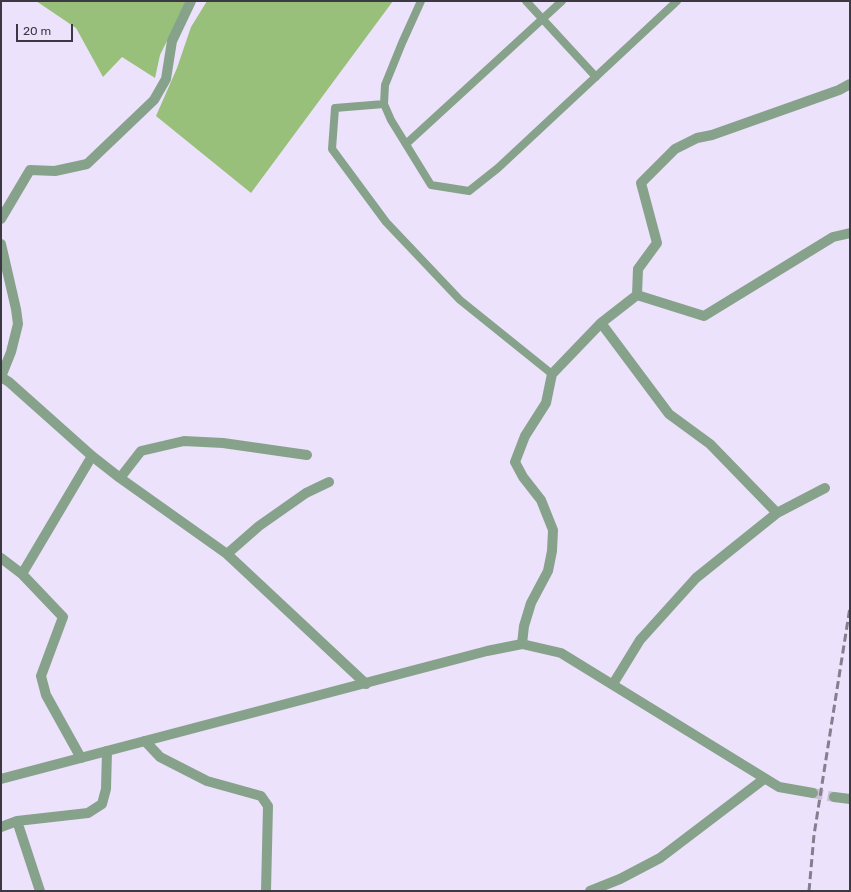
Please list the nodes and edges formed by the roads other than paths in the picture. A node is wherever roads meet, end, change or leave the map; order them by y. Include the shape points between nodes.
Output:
1 (191, 1) edge
2 (421, 1) edge
3 (526, 1) edge
4 (562, 1) edge
5 (677, 1) edge
6 (542, 19) junction
7 (596, 77) junction
8 (850, 84) edge
9 (384, 104) junction
10 (406, 144) junction
11 (1, 219) edge
12 (850, 233) edge
13 (1, 244) edge
14 (636, 295) junction
15 (601, 323) junction
16 (552, 374) junction
17 (1, 377) edge
18 (307, 455) dead end
19 (92, 456) junction
20 (120, 478) junction
21 (329, 482) dead end
22 (825, 488) dead end
23 (777, 513) junction
24 (227, 554) junction
25 (1, 558) edge
26 (22, 574) junction
27 (522, 644) junction
28 (366, 684) junction
29 (613, 684) junction
30 (146, 741) junction
31 (107, 751) junction
32 (81, 758) junction
33 (764, 778) junction
34 (1, 779) edge
35 (813, 793) tunnel mouth
36 (834, 797) tunnel mouth
37 (850, 799) edge
38 (16, 821) junction
39 (1, 827) edge
40 (40, 891) edge
41 (266, 891) edge
42 (590, 891) edge

1 - 11 street via 172,41 166,79 154,100 88,164 55,172 30,170
2 - 9 lane via 385,85
3 - 6 lane
4 - 6 lane
5 - 7 lane
6 - 7 lane
6 - 10 lane
7 - 10 lane via 498,168 469,191 431,185
8 - 14 street via 697,138 675,149 641,183 657,243 638,269
9 - 10 lane
9 - 16 lane via 335,108 332,149 386,222 460,300
12 - 14 street via 833,237 704,316
13 - 17 street via 18,324
14 - 15 street
15 - 16 street
15 - 23 street via 669,414 710,444
16 - 27 street via 546,402 525,436 515,462 541,500 553,530 548,571 531,604
17 - 19 street
18 - 20 street via 223,443 184,441 142,452
19 - 20 street
19 - 26 street
20 - 24 street
21 - 24 street via 306,493 265,522
22 - 23 street
23 - 29 street via 696,578 640,640
24 - 28 street
25 - 26 street
26 - 32 street via 63,617 41,676 46,695
27 - 28 street
27 - 29 street via 561,653
28 - 30 street
29 - 33 street
30 - 31 street
30 - 41 street via 160,757 207,781 261,796 268,806
31 - 32 street
31 - 38 street via 106,789 102,804 88,813
32 - 34 street
33 - 35 street via 779,787
33 - 42 street via 660,858
36 - 37 street
38 - 39 street
38 - 40 street

